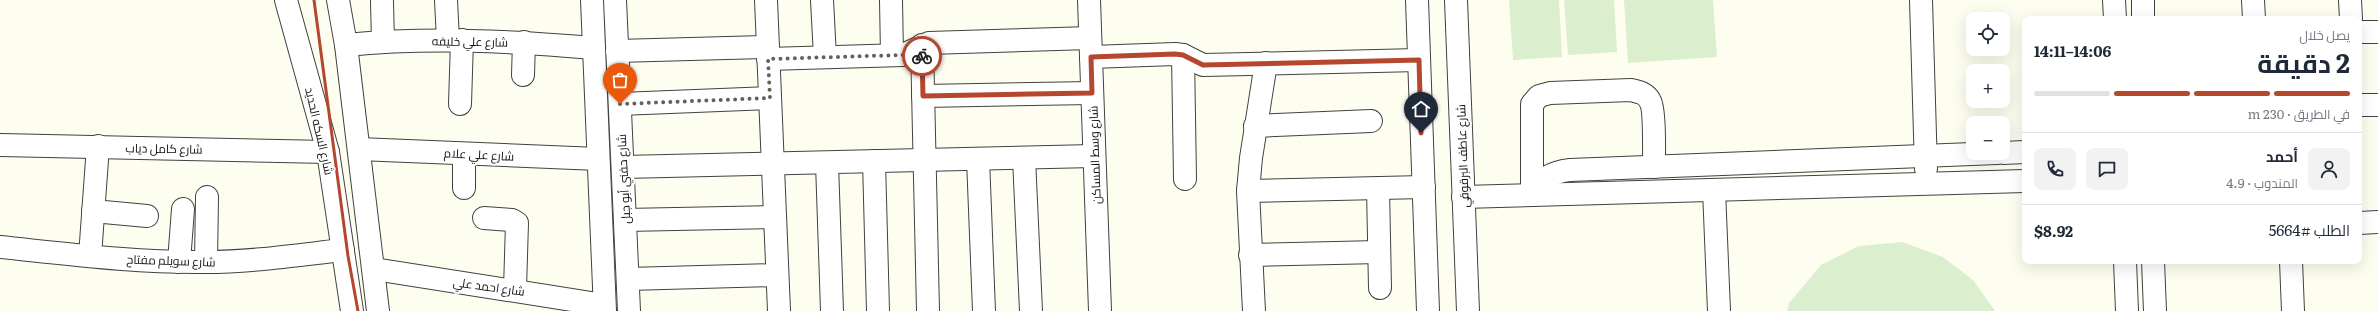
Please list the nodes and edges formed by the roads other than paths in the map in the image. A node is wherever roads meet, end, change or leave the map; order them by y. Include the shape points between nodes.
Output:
1 (286, 0) edge
2 (338, 0) edge
3 (446, 0) edge
4 (592, 0) edge
5 (615, 0) edge
6 (766, 0) edge
7 (822, 0) edge
8 (891, 0) edge
9 (1089, 0) edge
10 (1416, 0) edge
11 (1456, 0) edge
12 (1921, 0) edge
13 (2114, 0) edge
14 (2143, 0) edge
15 (2253, 0) edge
16 (2350, 0) edge
17 (382, 2) dead end
18 (2115, 16) edge
19 (2143, 16) edge
20 (2254, 16) edge
21 (2350, 16) edge
22 (2362, 32) edge
23 (2378, 32) edge
24 (455, 40) junction
25 (383, 42) junction
26 (524, 42) junction
27 (922, 45) junction
28 (346, 46) junction
29 (594, 48) junction
30 (1090, 48) junction
31 (617, 51) junction
32 (768, 53) junction
33 (892, 55) junction
34 (1183, 55) junction
35 (825, 57) junction
36 (1419, 60) junction
37 (1266, 64) junction
38 (523, 75) dead end
39 (1092, 93) junction
40 (923, 96) junction
41 (770, 98) junction
42 (460, 104) dead end
43 (620, 104) junction
44 (2362, 105) edge
45 (2378, 105) edge
46 (1370, 121) dead end
47 (1256, 126) junction
48 (0, 145) edge
49 (98, 146) junction
50 (359, 148) junction
51 (328, 152) junction
52 (2022, 152) edge
53 (2010, 153) edge
54 (464, 154) junction
55 (1966, 154) edge
56 (1925, 155) junction
57 (1094, 156) junction
58 (1884, 157) junction
59 (1024, 158) junction
60 (598, 159) junction
61 (978, 159) junction
62 (924, 160) junction
63 (874, 161) junction
64 (827, 162) junction
65 (773, 164) junction
66 (1654, 166) junction
67 (623, 167) junction
68 (1185, 179) dead end
69 (2022, 182) edge
70 (1926, 184) junction
71 (1885, 186) junction
72 (1424, 187) junction
73 (464, 188) dead end
74 (1378, 188) junction
75 (1714, 190) junction
76 (1248, 191) junction
77 (1532, 195) junction
78 (207, 197) dead end
79 (1463, 197) junction
80 (183, 209) dead end
81 (93, 211) junction
82 (147, 216) dead end
83 (775, 216) junction
84 (484, 218) dead end
85 (625, 220) junction
86 (2378, 222) edge
87 (2362, 223) edge
88 (0, 247) edge
89 (343, 250) junction
90 (1379, 252) junction
91 (1250, 255) junction
92 (90, 256) junction
93 (179, 262) junction
94 (206, 262) junction
95 (2125, 264) edge
96 (2153, 264) edge
97 (2291, 264) edge
98 (374, 269) junction
99 (777, 275) junction
100 (628, 279) junction
101 (1380, 288) dead end
102 (515, 290) junction
103 (604, 308) edge
104 (352, 311) edge
105 (378, 311) edge
106 (629, 311) edge
107 (779, 311) edge
108 (832, 311) edge
109 (878, 311) edge
110 (928, 311) edge
111 (984, 311) edge
112 (1031, 311) edge
113 (1100, 311) edge
114 (1254, 311) edge
115 (1428, 311) edge
116 (1468, 311) edge
117 (1719, 311) edge
118 (2127, 311) edge
119 (2155, 311) edge
120 (2293, 311) edge

1 - 51 street, شارع السكه الحديد
2 - 28 street
3 - 24 street
4 - 29 street, شارع حفني أبو جبل
5 - 31 street, شارع حفني أبو جبل
6 - 32 street
7 - 35 street
8 - 33 street
9 - 30 street, شارع وسط المساكن
10 - 36 street
11 - 79 street, شارع عاطف البرقوقي
12 - 56 street
13 - 18 street
14 - 19 street
15 - 20 street
16 - 21 street
17 - 25 street
22 - 23 street
24 - 25 street, شارع علي خليفه
24 - 26 street, شارع علي خليفه
24 - 42 street
25 - 28 street, شارع علي خليفه
26 - 29 street, شارع علي خليفه
26 - 38 street
27 - 30 street via 928,43
27 - 33 street via 910,53
27 - 40 street
28 - 50 street
29 - 60 street, شارع حفني أبو جبل
30 - 34 street
30 - 39 street, شارع وسط المساكن
31 - 32 street
31 - 43 street, شارع حفني أبو جبل
32 - 35 street
32 - 41 street
33 - 35 street
34 - 37 street via 1203,65
34 - 68 street
36 - 37 street
36 - 72 street
37 - 47 street
39 - 40 street
39 - 57 street, شارع وسط المساكن
40 - 62 street
41 - 43 street
41 - 65 street
43 - 67 street, شارع حفني أبو جبل
44 - 45 street
46 - 47 street
47 - 76 street
48 - 49 street, شارع كامل دياب
49 - 51 street, شارع كامل دياب
49 - 81 street
50 - 54 street, شارع علي علام
50 - 98 street
51 - 89 street, شارع السكه الحديد
52 - 53 street
54 - 60 street, شارع علي علام
54 - 73 street
55 - 56 street
56 - 58 street
56 - 70 street
57 - 59 street
57 - 113 street, شارع وسط المساكن
58 - 66 street
58 - 71 street
59 - 61 street
59 - 112 street
60 - 103 street, شارع حفني أبو جبل
61 - 62 street
61 - 111 street
62 - 63 street
62 - 110 street
63 - 64 street
63 - 109 street
64 - 65 street
64 - 108 street
65 - 67 street
65 - 83 street
66 - 77 street via 1558,171 1538,184
66 - 77 street via 1651,101 1643,93 1631,90 1550,93 1539,96 1532,104
67 - 85 street, شارع حفني أبو جبل
69 - 70 street
70 - 71 street
71 - 75 street
72 - 74 street
72 - 115 street
74 - 76 street
74 - 90 street
75 - 77 street
75 - 117 street
76 - 91 street
77 - 79 street
78 - 94 street
79 - 116 street, شارع عاطف البرقوقي
80 - 93 street
81 - 82 street
81 - 92 street
83 - 85 street
83 - 99 street
84 - 102 street via 512,220 517,223
85 - 100 street, شارع حفني أبو جبل
86 - 87 street
88 - 92 street, شارع سويلم مفتاح
89 - 94 street, شارع سويلم مفتاح
89 - 104 street, شارع السكه الحديد
90 - 91 street
90 - 101 street
91 - 114 street
92 - 93 street, شارع سويلم مفتاح
93 - 94 street, شارع سويلم مفتاح
95 - 118 street
96 - 119 street
97 - 120 street
98 - 102 street, شارع احمد علي
98 - 105 street
99 - 100 street
99 - 107 street
100 - 106 street, شارع حفني أبو جبل
102 - 103 street, شارع احمد علي

